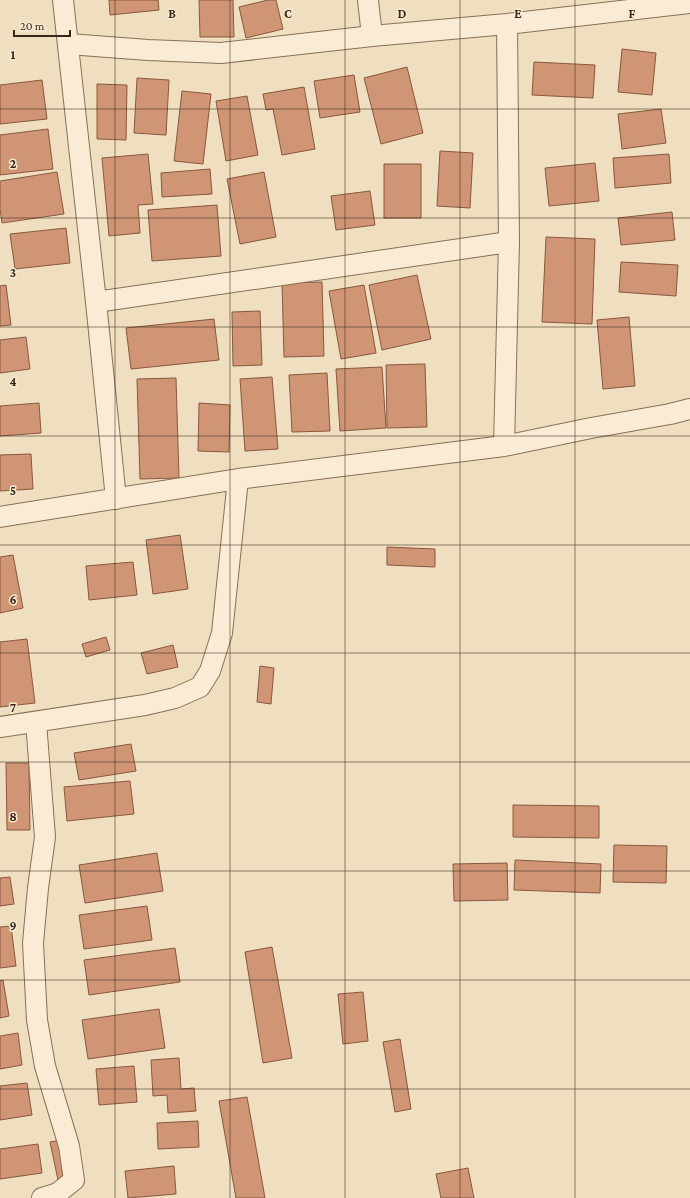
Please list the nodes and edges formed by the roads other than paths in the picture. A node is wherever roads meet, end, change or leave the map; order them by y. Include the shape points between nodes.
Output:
1 (62, 0) edge
2 (368, 0) edge
3 (690, 3) edge
4 (507, 24) junction
5 (372, 36) junction
6 (68, 44) junction
7 (509, 242) junction
8 (96, 302) junction
9 (690, 409) edge
10 (504, 446) junction
11 (238, 479) junction
12 (116, 499) junction
13 (0, 517) edge
14 (36, 722) junction
15 (0, 727) edge
16 (42, 1198) edge

1 - 6 street
2 - 5 street
3 - 4 street
4 - 5 street
4 - 7 street
5 - 6 street via 221,53
6 - 8 street
7 - 8 street
7 - 10 street
8 - 12 street
9 - 10 street
10 - 11 street
11 - 12 street
11 - 14 street via 222,633 210,671 200,687 175,698 145,705
12 - 13 street
14 - 15 street
14 - 16 street via 45,837 33,943 37,1020 45,1066 69,1146 74,1180 58,1193

